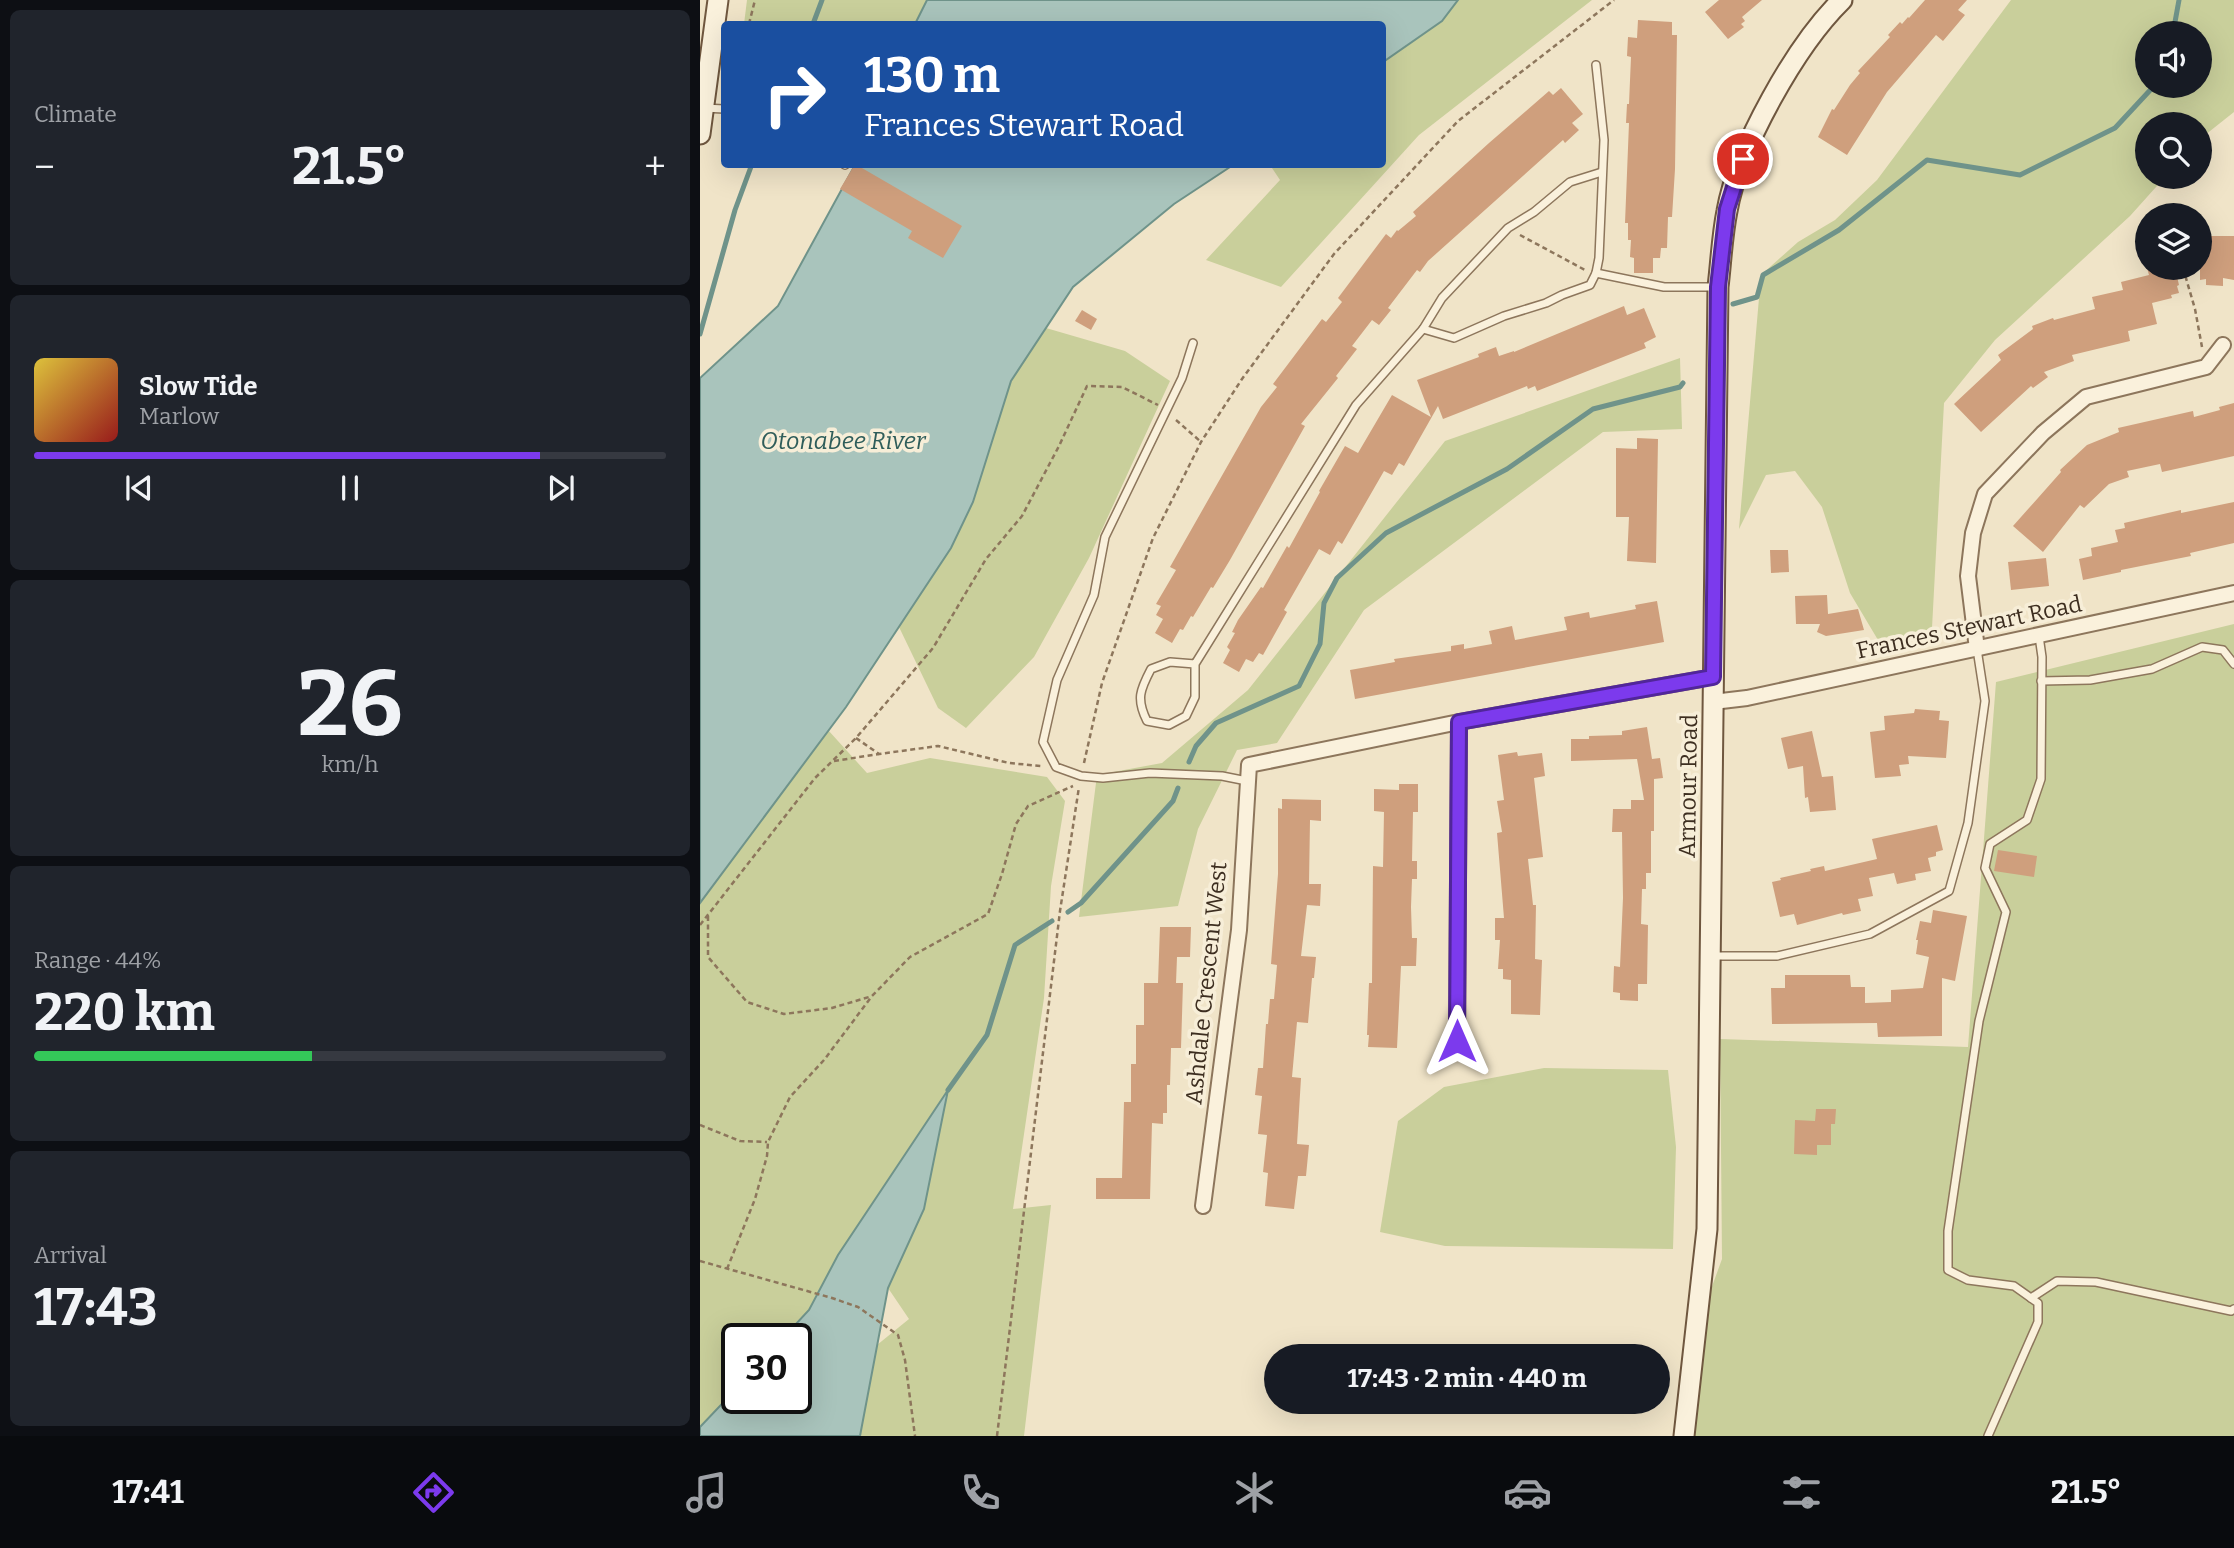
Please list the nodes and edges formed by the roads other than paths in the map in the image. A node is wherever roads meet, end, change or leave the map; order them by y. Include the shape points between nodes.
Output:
1 (718, 0) edge
2 (1842, 0) edge
3 (1595, 65) dead end
4 (704, 108) junction
5 (721, 109) edge
6 (700, 134) edge
7 (1602, 172) junction
8 (1596, 273) junction
9 (1718, 287) junction
10 (1423, 329) junction
11 (1193, 344) dead end
12 (2223, 345) dead end
13 (2234, 593) edge
14 (2039, 636) junction
15 (1978, 649) junction
16 (1195, 664) junction
17 (2234, 664) edge
18 (1713, 677) junction
19 (2041, 681) junction
20 (1713, 702) junction
21 (1459, 722) junction
22 (1248, 781) junction
23 (1710, 956) junction
24 (1457, 1041) dead end
25 (1203, 1206) dead end
26 (2031, 1298) junction
27 (2234, 1309) edge
28 (1684, 1436) edge
29 (1988, 1436) edge

1 - 4 main road
2 - 9 main road, Armour Road via 1777,87 1743,159 1727,209
3 - 7 lane via 1604,140
4 - 5 lane
4 - 6 main road
7 - 8 lane
7 - 10 lane via 1570,182 1508,228 1443,298
8 - 9 lane via 1664,287
8 - 10 lane via 1590,285 1454,338
9 - 18 main road, Armour Road
10 - 16 lane via 1356,404
11 - 22 lane via 1182,377 1105,537 1094,595 1056,680 1043,742 1056,767 1081,776 1222,776
12 - 15 street via 2206,367 2086,397 2043,433 1985,494 1973,533 1968,576
13 - 14 street, Frances Stewart Road
14 - 15 street, Frances Stewart Road
14 - 19 lane
15 - 20 street, Frances Stewart Road
15 - 23 lane via 1985,701 1968,823 1949,891 1870,934 1777,956
16 - 16 lane via 1170,662 1151,669 1141,687 1139,706 1147,721 1170,725 1186,716 1195,697
17 - 19 lane via 2223,650 2202,647 2152,669 2090,680
18 - 20 main road, Armour Road
18 - 21 street
19 - 26 lane via 2041,779 2027,820 1990,844 1985,868 2006,912 1979,1021 1948,1231 1948,1270 1968,1280 2014,1286
20 - 23 main road, Armour Road
21 - 22 street, Ashdale Crescent West via 1249,765
21 - 24 street
22 - 25 street, Ashdale Crescent West via 1239,930
23 - 28 main road, Armour Road via 1707,1229
26 - 27 lane via 2057,1281 2078,1281
26 - 29 lane via 2038,1303 2038,1322

